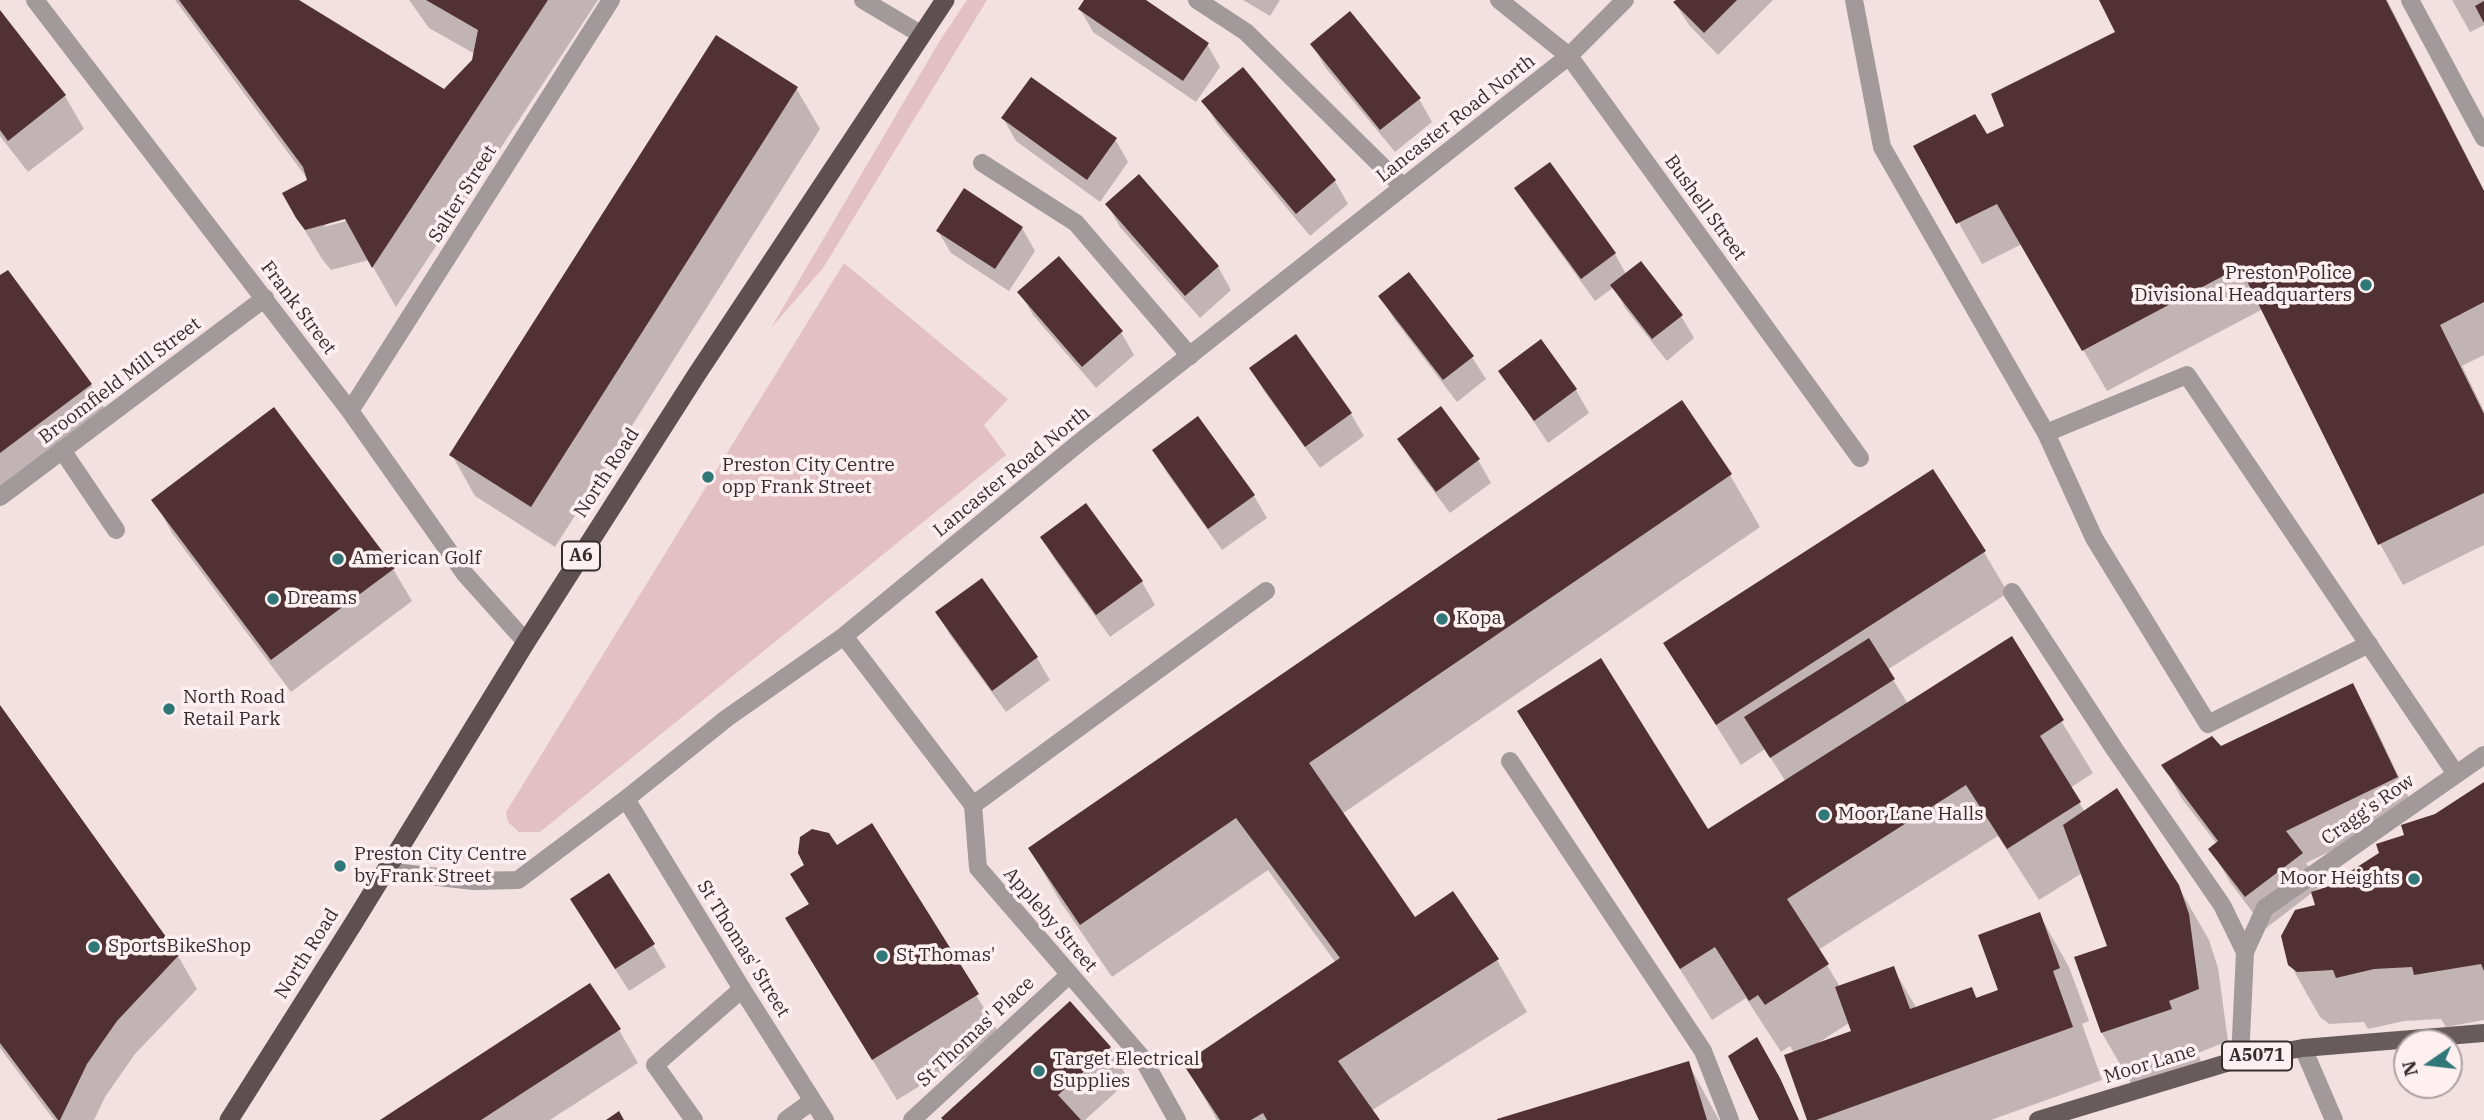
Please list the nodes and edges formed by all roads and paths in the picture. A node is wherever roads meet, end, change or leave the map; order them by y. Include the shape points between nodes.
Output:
1 (35, 0) edge
2 (611, 0) edge
3 (863, 0) edge
4 (945, 0) edge
5 (1197, 0) edge
6 (1499, 0) edge
7 (1625, 0) edge
8 (1854, 0) edge
9 (2410, 0) edge
10 (922, 35) junction
11 (1569, 56) junction
12 (2484, 138) edge
13 (982, 163) dead end
14 (1403, 187) junction
15 (265, 299) junction
16 (1191, 356) junction
17 (350, 411) junction
18 (2046, 433) junction
19 (62, 450) junction
20 (1860, 458) dead end
21 (0, 497) edge
22 (116, 530) dead end
23 (1266, 591) dead end
24 (2011, 592) dead end
25 (844, 636) junction
26 (526, 642) junction
27 (2369, 644) junction
28 (2484, 755) edge
29 (1510, 761) dead end
30 (2456, 774) junction
31 (626, 799) junction
32 (973, 805) junction
33 (386, 871) junction
34 (2245, 952) junction
35 (1069, 975) junction
36 (742, 989) junction
37 (2484, 1032) edge
38 (2303, 1048) junction
39 (2240, 1059) junction
40 (812, 1101) junction
41 (229, 1120) edge
42 (694, 1120) edge
43 (786, 1120) edge
44 (825, 1120) edge
45 (912, 1120) edge
46 (1177, 1120) edge
47 (1730, 1120) edge
48 (2038, 1120) edge
49 (2334, 1120) edge

1 - 15 street, Frank Street
2 - 17 street, Salter Street
3 - 10 street
4 - 10 highway, North Road / A6
5 - 14 street via 1246,32
6 - 11 street, Bushell Street
7 - 11 street, Lancaster Road North
8 - 18 street via 1882,147
9 - 12 street
10 - 26 highway, North Road / A6 via 753,286
11 - 14 street, Lancaster Road North
11 - 20 street, Bushell Street
13 - 16 street via 1076,223
14 - 16 street, Lancaster Road North
15 - 17 street, Frank Street
15 - 19 street, Broomfield Mill Street
16 - 25 street, Lancaster Road North
17 - 26 street, Frank Street via 464,574
18 - 27 street via 2187,375
18 - 27 street via 2094,538 2208,724
19 - 21 street, Broomfield Mill Street
19 - 22 street
23 - 32 street
24 - 34 street via 2222,905
25 - 31 street, Lancaster Road North via 727,719
25 - 32 street
26 - 33 highway, North Road / A6
27 - 30 street
28 - 30 street, Cragg's Row
29 - 47 street via 1703,1051
30 - 34 street, Cragg's Row via 2265,908
31 - 33 street, Lancaster Road North via 518,880 474,881
31 - 36 street, St Thomas' Street
32 - 35 street, Appleby Street via 978,868
33 - 41 highway, North Road / A6
34 - 39 street, Cragg's Row
35 - 45 street, St Thomas' Place
35 - 46 street, Appleby Street via 1143,1059
36 - 40 street, St Thomas' Street
36 - 42 street via 655,1065
37 - 38 main road, Moor Lane / A5071
38 - 39 main road, Moor Lane / A5071
38 - 49 street
39 - 48 main road, Moor Lane / A5071
40 - 43 street
40 - 44 street, St Thomas' Street

